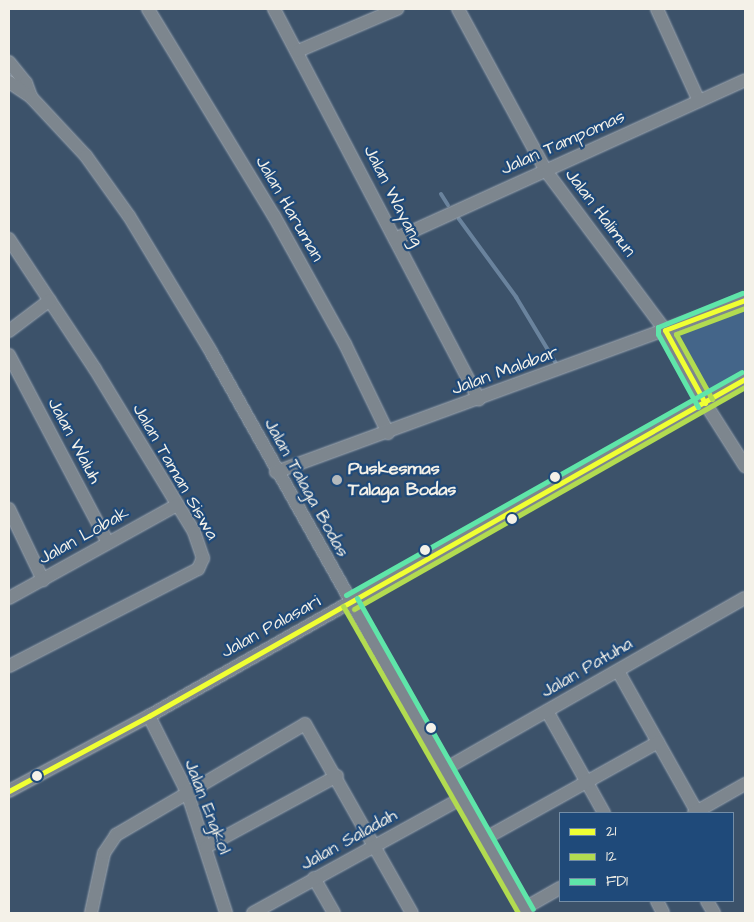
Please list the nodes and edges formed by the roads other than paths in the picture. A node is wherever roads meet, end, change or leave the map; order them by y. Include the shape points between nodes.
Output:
1 (148, 9) edge
2 (274, 9) edge
3 (397, 9) edge
4 (458, 9) edge
5 (657, 9) edge
6 (298, 51) junction
7 (9, 62) edge
8 (745, 80) edge
9 (9, 82) edge
10 (31, 97) junction
11 (699, 100) junction
12 (546, 170) junction
13 (9, 239) edge
14 (395, 239) junction
15 (50, 300) junction
16 (745, 300) edge
17 (9, 330) edge
18 (665, 330) junction
19 (9, 355) edge
20 (745, 379) edge
21 (479, 400) junction
22 (705, 403) junction
23 (388, 433) junction
24 (745, 466) edge
25 (276, 472) junction
26 (177, 505) junction
27 (9, 509) edge
28 (108, 543) junction
29 (42, 580) junction
30 (9, 598) edge
31 (745, 598) edge
32 (350, 602) junction
33 (9, 666) edge
34 (618, 671) junction
35 (547, 711) junction
36 (148, 716) junction
37 (658, 742) junction
38 (445, 769) junction
39 (337, 776) junction
40 (586, 782) junction
41 (745, 784) edge
42 (9, 791) edge
43 (187, 792) junction
44 (462, 798) junction
45 (603, 812) edge
46 (695, 812) edge
47 (484, 839) junction
48 (375, 846) junction
49 (206, 847) junction
50 (314, 878) junction
51 (559, 889) edge
52 (708, 902) edge
53 (524, 911) edge
54 (91, 913) edge
55 (226, 913) edge
56 (253, 913) edge
57 (334, 913) edge
58 (412, 913) edge
59 (714, 913) edge

1 - 23 street, Jalan Haruman via 274,216 345,344
2 - 6 street, Jalan Wayang
3 - 6 street
4 - 12 street, Jalan Halimun
5 - 11 street
6 - 14 street, Jalan Wayang
7 - 10 street, Jalan Talaga Bodas via 26,83
8 - 11 street, Jalan Tampomas
9 - 10 street, Jalan Talaga Bodas
10 - 25 street, Jalan Talaga Bodas via 86,156 129,216 210,350
11 - 12 street, Jalan Tampomas
12 - 14 street, Jalan Tampomas
12 - 18 street, Jalan Halimun
13 - 15 street, Jalan Taman Siswa
14 - 21 street, Jalan Wayang
15 - 17 street
15 - 26 street, Jalan Taman Siswa
16 - 18 street, Jalan Malabar
18 - 21 street, Jalan Malabar
18 - 22 street, Jalan Halimun
19 - 28 street, Jalan Waluh
20 - 22 street
21 - 23 street, Jalan Malabar
22 - 24 street, Jalan Halimun
22 - 32 street, Jalan Palasari
23 - 25 street, Jalan Malabar
25 - 32 street, Jalan Talaga Bodas
26 - 28 street, Jalan Lobak
26 - 33 street, Jalan Taman Siswa via 200,544 203,558 198,569
27 - 29 street
28 - 29 street, Jalan Lobak
29 - 30 street, Jalan Lobak
31 - 34 street, Jalan Patuha
32 - 36 street, Jalan Palasari
32 - 38 street, Jalan Talaga Bodas
34 - 35 street, Jalan Patuha
34 - 37 street
35 - 38 street, Jalan Patuha
35 - 40 street
36 - 42 street, Jalan Palasari
36 - 43 street, Jalan Engkol
37 - 40 street
37 - 46 street
38 - 44 street, Jalan Talaga Bodas
39 - 43 street via 305,724
39 - 48 street
39 - 49 street
40 - 45 street
40 - 47 street
41 - 46 street
43 - 49 street, Jalan Engkol
43 - 54 street via 112,840 104,853
44 - 47 street, Jalan Talaga Bodas
44 - 48 street, Jalan Saladah
47 - 53 street, Jalan Talaga Bodas
48 - 50 street, Jalan Saladah
48 - 58 street
49 - 55 street, Jalan Engkol
50 - 56 street, Jalan Saladah
50 - 57 street
51 - 53 street
52 - 59 street

